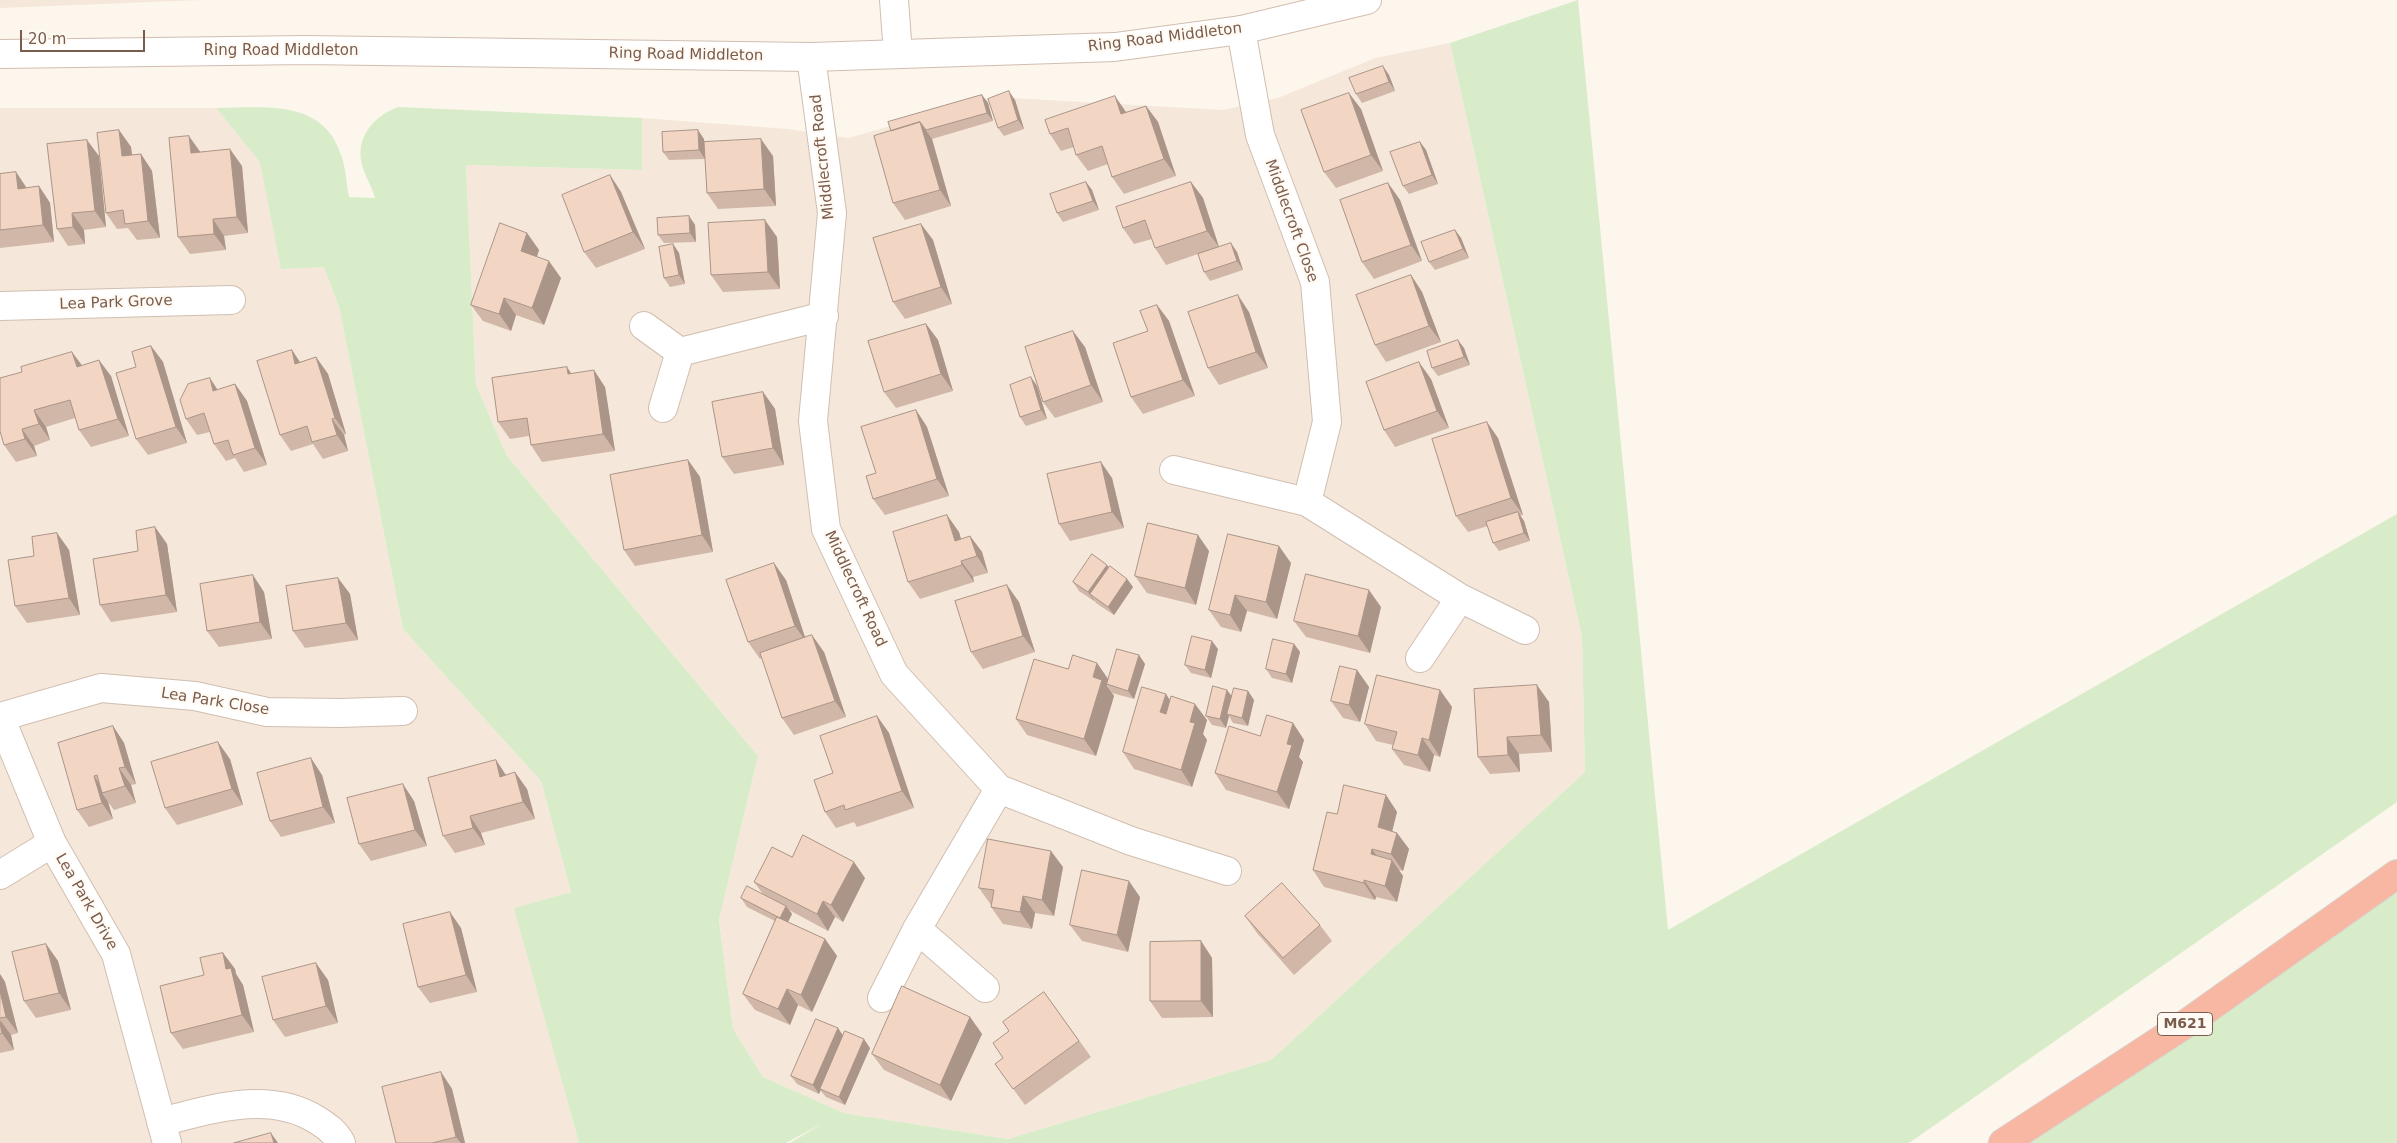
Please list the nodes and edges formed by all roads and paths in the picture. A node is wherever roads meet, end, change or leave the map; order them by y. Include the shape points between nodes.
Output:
1 (894, 0) edge
2 (1367, 0) edge
3 (1242, 30) junction
4 (0, 54) edge
5 (898, 54) junction
6 (811, 57) junction
7 (231, 300) dead end
8 (0, 306) edge
9 (824, 316) junction
10 (644, 326) dead end
11 (680, 352) junction
12 (663, 408) dead end
13 (1174, 470) dead end
14 (1307, 502) junction
15 (1460, 598) junction
16 (1525, 630) dead end
17 (1420, 658) dead end
18 (403, 711) dead end
19 (0, 717) edge
20 (999, 789) junction
21 (52, 843) junction
22 (1227, 871) dead end
23 (2397, 874) edge
24 (0, 875) edge
25 (917, 929) junction
26 (985, 988) dead end
27 (882, 998) dead end
28 (164, 1132) edge
29 (342, 1143) edge
30 (2003, 1143) edge

1 - 5 street
2 - 3 street, Ring Road Middleton
3 - 5 street, Ring Road Middleton via 1115,47
3 - 14 street, Middlecroft Close via 1260,135 1315,282 1327,422
4 - 6 street, Ring Road Middleton via 305,50
5 - 6 street, Ring Road Middleton
6 - 9 street, Middlecroft Road via 832,213
7 - 8 street, Lea Park Grove
9 - 11 street
9 - 20 street, Middlecroft Road via 813,421 826,529 894,674
10 - 11 street
11 - 12 street
13 - 14 street
14 - 15 street
15 - 16 street
15 - 17 street
18 - 19 street, Lea Park Close via 340,714 267,712 195,696 101,688
19 - 21 street, Lea Park Drive
20 - 22 street, Middlecroft Road via 1131,841
20 - 25 street
21 - 24 street
21 - 28 street, Lea Park Drive via 116,954
23 - 30 highway, M621 via 2190,1021
25 - 26 street
25 - 27 street
28 - 29 street via 230,1105 272,1104 305,1113 335,1132

